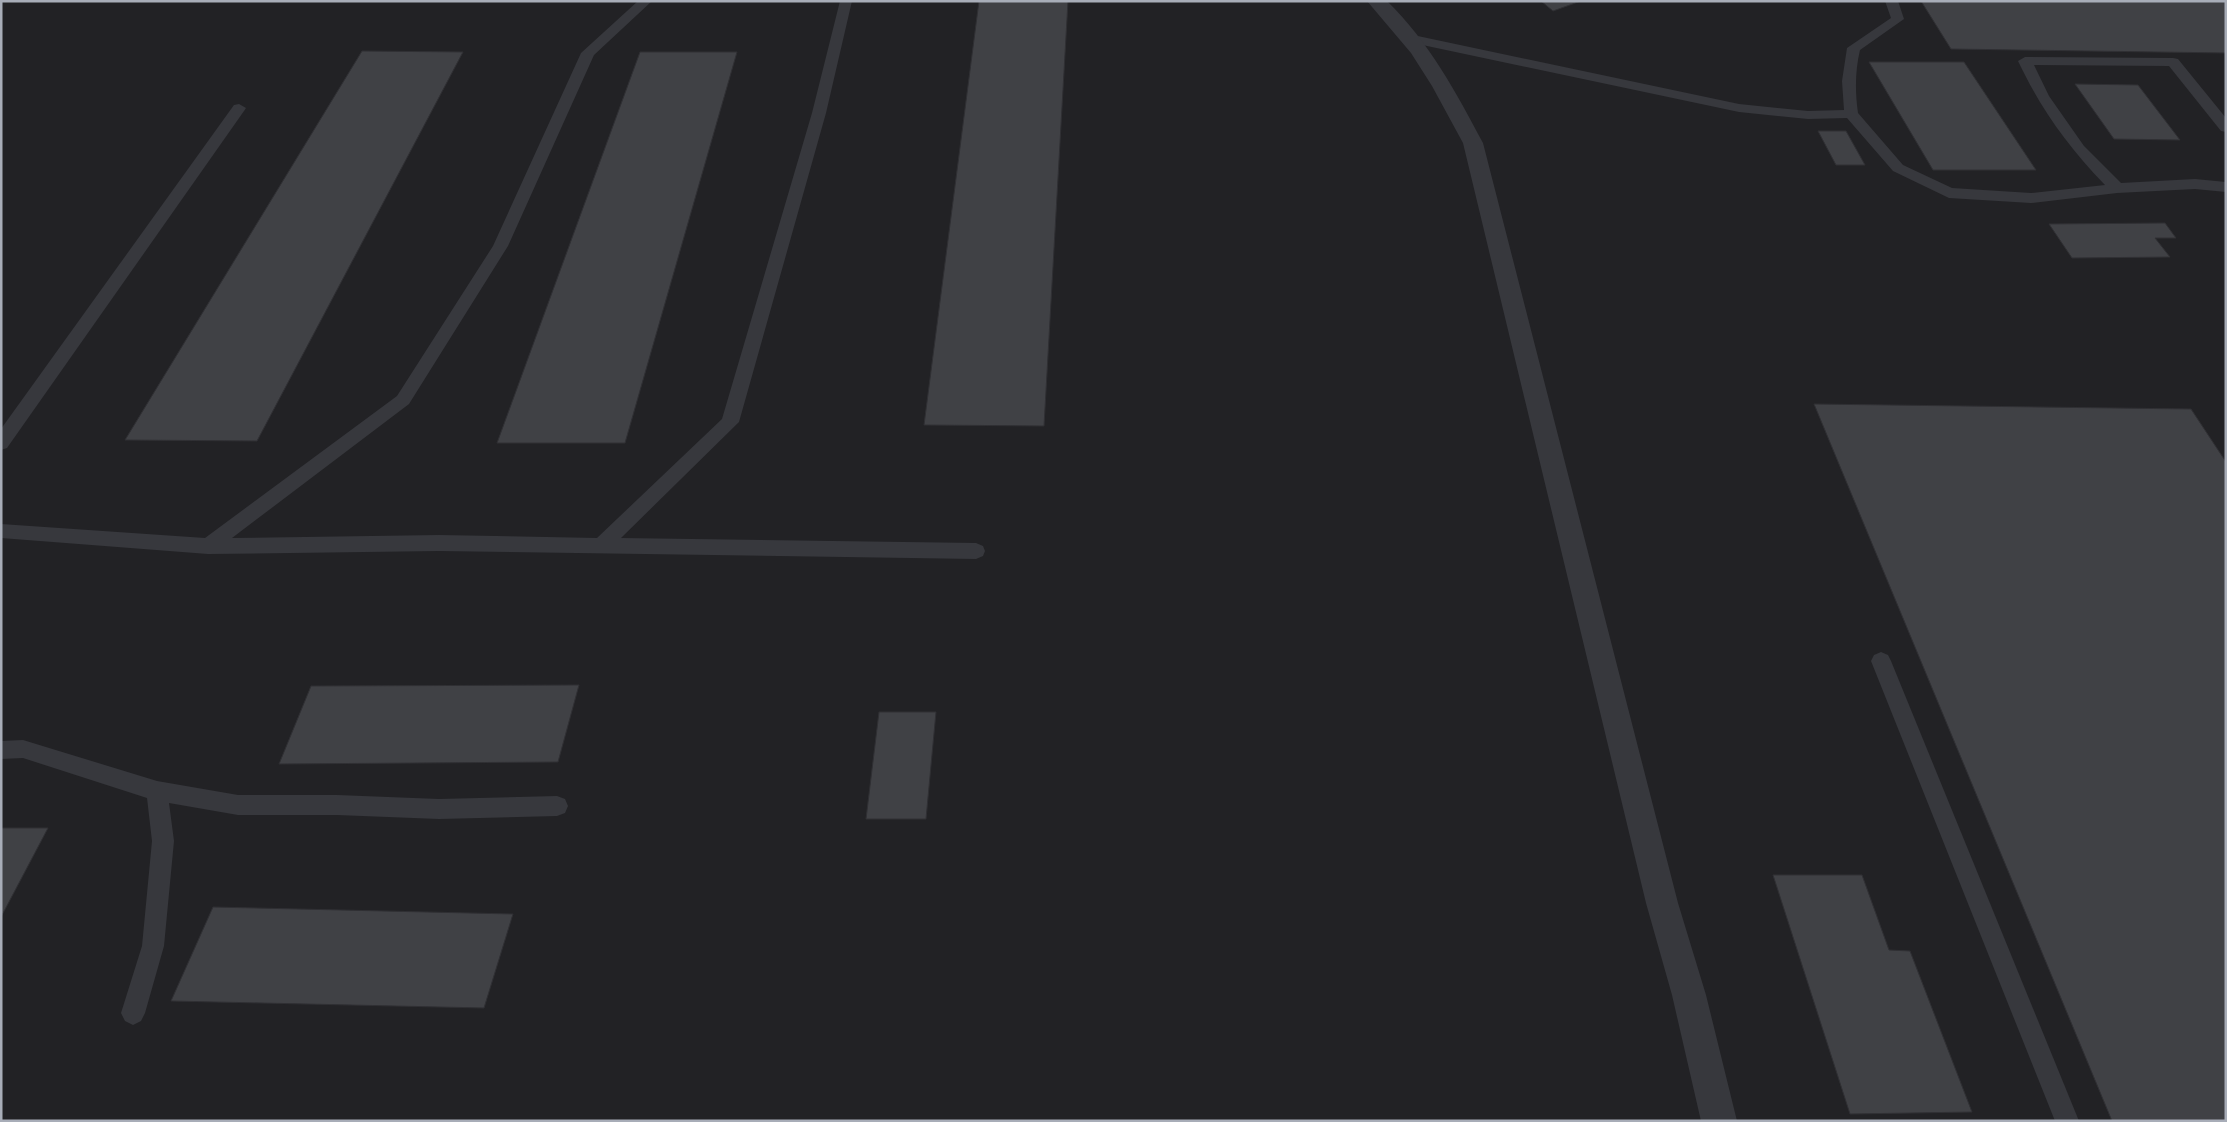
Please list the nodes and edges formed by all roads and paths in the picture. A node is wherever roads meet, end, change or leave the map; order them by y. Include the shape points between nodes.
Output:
1 (646, 1) edge
2 (846, 1) edge
3 (1376, 1) edge
4 (1890, 1) edge
5 (1413, 39) junction
6 (239, 108) dead end
7 (1851, 114) junction
8 (2226, 128) edge
9 (2226, 187) edge
10 (2116, 188) junction
11 (1, 443) edge
12 (1, 531) edge
13 (208, 546) junction
14 (602, 546) junction
15 (976, 551) dead end
16 (1882, 662) dead end
17 (1, 750) edge
18 (158, 791) junction
19 (557, 806) dead end
20 (133, 1013) dead end
21 (1719, 1121) edge
22 (2067, 1121) edge

1 - 13 lane via 588,53 500,246 402,400
2 - 14 lane via 819,113 730,422
3 - 5 street
4 - 7 lane via 1898,19 1854,48 1848,89
5 - 7 lane via 1739,108 1808,115
5 - 21 street via 1442,83 1472,143 1659,894 1689,995
6 - 11 lane
7 - 10 lane via 1898,168 1949,193 2031,198
8 - 10 lane via 2173,62 2026,61 2042,96 2079,149
9 - 10 lane via 2195,184
12 - 13 lane
13 - 14 lane via 439,543
14 - 15 lane
16 - 22 lane
17 - 18 lane via 23,749
18 - 19 lane via 238,805 439,809
18 - 20 lane via 163,841 153,946

